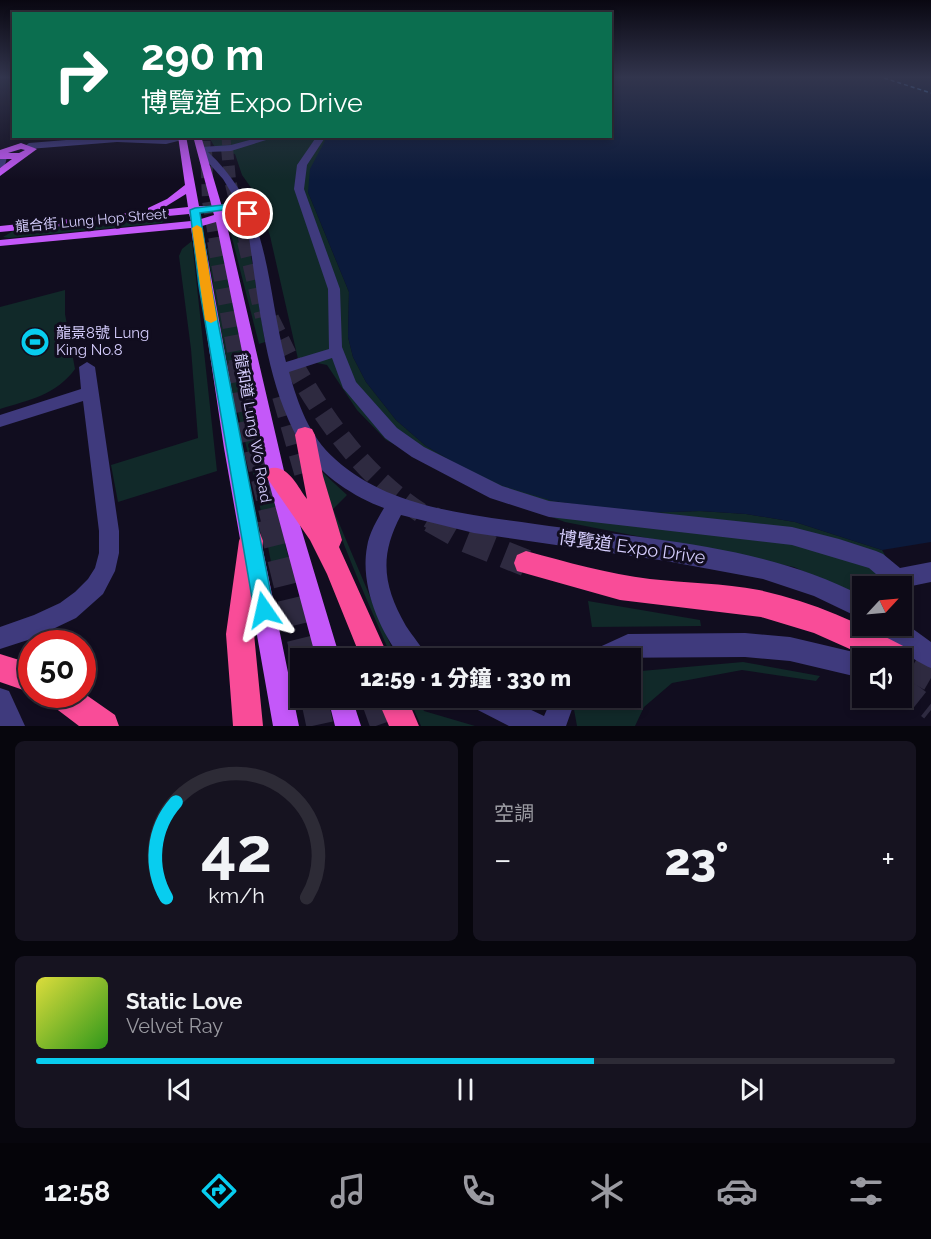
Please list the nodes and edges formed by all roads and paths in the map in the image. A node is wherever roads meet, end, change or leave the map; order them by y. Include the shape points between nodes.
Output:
1 (182, 138) edge
2 (198, 138) tunnel mouth
3 (269, 138) edge
4 (321, 138) edge
5 (166, 141) junction
6 (243, 146) junction
7 (31, 148) junction
8 (201, 150) junction
9 (185, 154) junction
10 (1, 155) edge
11 (253, 155) dead end
12 (21, 156) junction
13 (0, 173) edge
14 (190, 186) junction
15 (246, 210) junction
16 (218, 212) junction
17 (139, 215) junction
18 (196, 217) junction
19 (0, 229) edge
20 (0, 243) edge
21 (336, 352) junction
22 (87, 367) dead end
23 (280, 369) junction
24 (90, 392) junction
25 (0, 421) edge
26 (305, 435) junction
27 (276, 475) junction
28 (397, 504) junction
29 (251, 541) junction
30 (526, 563) tunnel mouth
31 (337, 568) junction
32 (931, 572) edge
33 (852, 603) edge
34 (0, 638) edge
35 (325, 648) edge
36 (371, 648) edge
37 (407, 648) edge
38 (624, 648) edge
39 (881, 648) edge
40 (852, 664) edge
41 (0, 668) edge
42 (18, 674) edge
43 (0, 699) edge
44 (79, 708) edge
45 (343, 708) edge
46 (396, 708) edge
47 (501, 708) edge
48 (560, 708) edge
49 (12, 726) edge
50 (104, 726) edge
51 (248, 726) edge
52 (286, 726) edge
53 (348, 726) edge
54 (404, 726) edge
55 (536, 726) edge
56 (554, 726) edge

1 - 5 street
1 - 9 main road, 龍和道 Lung Wo Road
2 - 8 main road, 龍和道 Lung Wo Road
3 - 6 street
4 - 21 street via 302,165 299,189 334,289
5 - 7 street via 70,142
5 - 9 street
6 - 8 street
6 - 11 street
7 - 10 main road
7 - 12 main road
8 - 15 street, 博覽道 Expo Drive via 228,177
8 - 16 main road, 龍和道 Lung Wo Road
9 - 14 main road, 龍和道 Lung Wo Road
10 - 12 main road
12 - 13 main road
14 - 17 main road via 171,201
14 - 18 main road, 龍和道 Lung Wo Road
15 - 16 street via 232,206
15 - 23 street, 博覽道 Expo Drive via 254,231
16 - 18 main road, 龍合街 Lung Hop Street
16 - 27 main road, 龍和道 Lung Wo Road
17 - 18 main road, 龍合街 Lung Hop Street
17 - 19 main road, 龍合街 Lung Hop Street
18 - 20 main road, 龍合街 Lung Hop Street
18 - 29 main road, 龍和道 Lung Wo Road
21 - 23 street
21 - 32 street via 349,384 391,433 418,452 497,492 549,509 792,536 876,561 897,579
22 - 24 street
23 - 26 street, 博覽道 Expo Drive
24 - 25 street
24 - 34 street via 108,526 107,563 94,586 65,613
26 - 28 street, 博覽道 Expo Drive via 328,464 371,494
26 - 31 highway
27 - 31 highway via 318,532
27 - 35 main road, 龍和道 Lung Wo Road
28 - 33 street, 博覽道 Expo Drive via 485,525 749,566 819,587
28 - 37 street via 382,530 375,562 377,580
29 - 51 highway via 240,634
29 - 52 main road, 龍和道 Lung Wo Road
30 - 39 highway via 627,589 741,601 784,610
31 - 36 highway
38 - 40 street via 745,645 790,649
41 - 42 highway
43 - 49 street
44 - 50 highway
45 - 53 main road
46 - 54 highway
47 - 55 street
48 - 56 street

